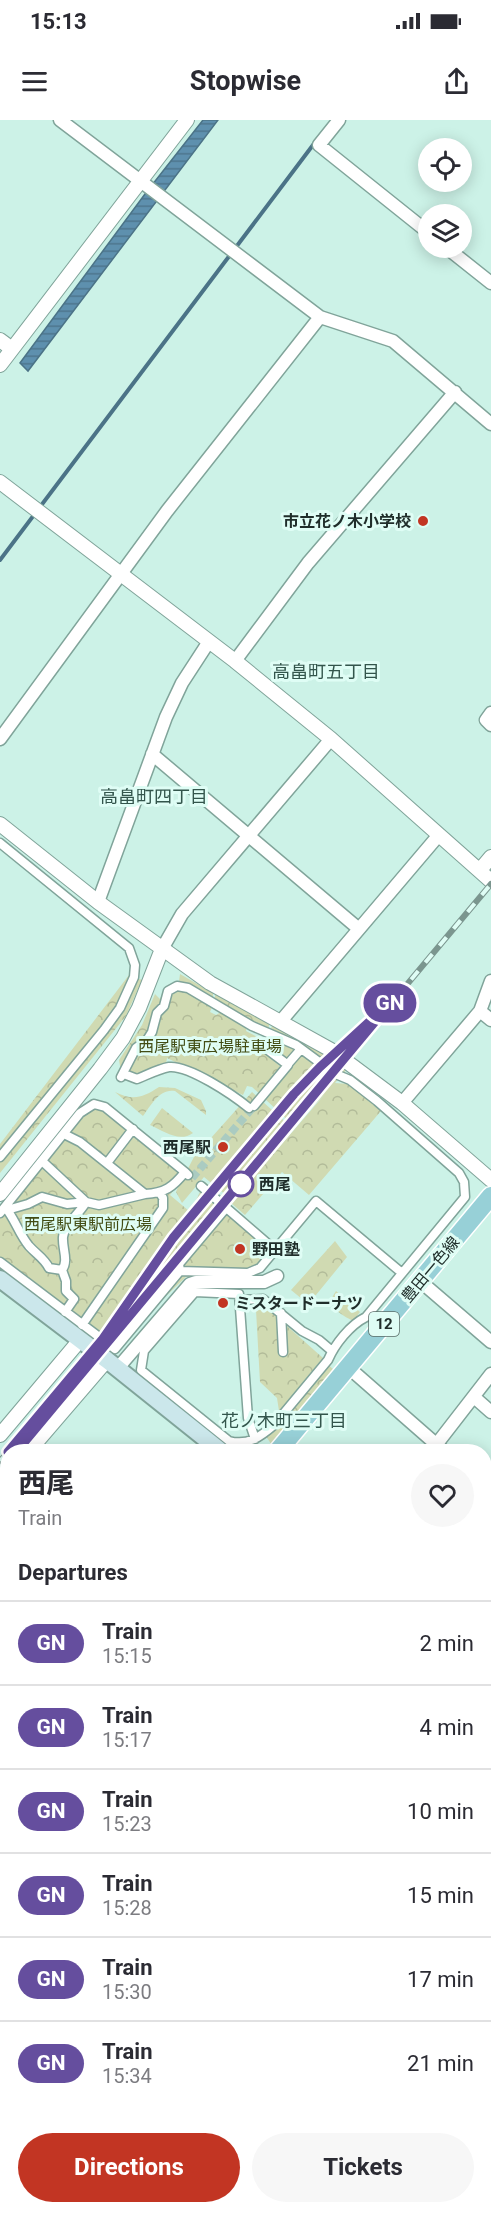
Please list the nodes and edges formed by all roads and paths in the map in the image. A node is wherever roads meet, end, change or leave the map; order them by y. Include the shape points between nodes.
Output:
1 (60, 120) edge
2 (187, 120) edge
3 (339, 120) edge
4 (140, 181) junction
5 (418, 224) edge
6 (460, 258) edge
7 (491, 283) edge
8 (320, 317) junction
9 (0, 340) edge
10 (12, 349) junction
11 (0, 365) edge
12 (455, 392) junction
13 (491, 424) edge
14 (0, 482) edge
15 (121, 575) junction
16 (208, 643) junction
17 (235, 661) junction
18 (491, 713) edge
19 (491, 725) edge
20 (0, 740) edge
21 (331, 740) junction
22 (152, 754) junction
23 (0, 824) edge
24 (247, 836) junction
25 (438, 836) junction
26 (0, 843) edge
27 (491, 857) edge
28 (480, 870) junction
29 (491, 880) edge
30 (98, 902) junction
31 (359, 929) junction
32 (162, 949) junction
33 (491, 981) edge
34 (480, 1011) junction
35 (491, 1020) edge
36 (281, 1021) junction
37 (274, 1037) junction
38 (301, 1049) junction
39 (319, 1062) tunnel mouth
40 (288, 1065) junction
41 (338, 1075) tunnel mouth
42 (402, 1103) junction
43 (133, 1130) junction
44 (64, 1134) junction
45 (0, 1157) edge
46 (42, 1161) junction
47 (107, 1163) junction
48 (491, 1180) edge
49 (201, 1186) dead end
50 (159, 1193) junction
51 (145, 1194) junction
52 (491, 1196) edge
53 (86, 1202) junction
54 (3, 1206) edge
55 (226, 1208) junction
56 (274, 1250) junction
57 (0, 1262) edge
58 (62, 1270) junction
59 (180, 1271) junction
60 (402, 1273) junction
61 (277, 1276) dead end
62 (0, 1280) edge
63 (420, 1281) junction
64 (241, 1300) junction
65 (65, 1312) junction
66 (281, 1313) junction
67 (81, 1332) junction
68 (491, 1342) edge
69 (332, 1351) junction
70 (283, 1352) dead end
71 (112, 1364) junction
72 (348, 1367) junction
73 (491, 1374) edge
74 (474, 1397) junction
75 (491, 1412) edge
76 (0, 1435) edge
77 (255, 1439) junction
78 (40, 1444) edge
79 (212, 1444) edge
80 (284, 1444) edge
81 (436, 1444) edge
82 (444, 1444) edge

1 - 4 street
2 - 4 street
3 - 5 street via 320,145
4 - 8 street
4 - 10 street
6 - 7 street
8 - 12 street via 393,340
8 - 15 street
9 - 10 street
10 - 11 street
12 - 13 street
12 - 17 street via 308,562
14 - 15 street
15 - 16 street
15 - 20 street
16 - 17 street
16 - 22 street via 182,683
17 - 21 street
18 - 19 street via 486,720
21 - 24 street
21 - 25 street
22 - 24 street
22 - 30 street
23 - 30 street
24 - 31 street
24 - 32 street via 182,914
25 - 28 street
25 - 31 street
26 - 45 street via 129,948 135,965 132,984 120,1008
27 - 28 street
28 - 29 street
30 - 32 street
31 - 36 street
32 - 36 street via 210,983
32 - 54 street via 123,1038
33 - 34 street
34 - 35 street
34 - 42 street
36 - 42 street via 331,1050
37 - 38 street
37 - 40 street via 268,1050
37 - 40 street via 188,988 177,986 168,991 152,1032 136,1048 122,1076 137,1079 162,1068 179,1067 227,1090 251,1107
38 - 39 street
38 - 40 street
41 - 60 street via 377,1101 459,1173 464,1182 463,1202
42 - 48 street
43 - 44 street via 105,1107 94,1104 80,1113
43 - 47 street
43 - 50 street via 187,1174
44 - 46 street
44 - 47 street
46 - 53 street
46 - 54 street
47 - 51 street
49 - 55 street
50 - 51 street
50 - 67 street via 163,1208
51 - 53 street via 99,1205
52 - 63 main road, 豊田一色線 / 12
53 - 54 street via 67,1204 42,1197 28,1204
53 - 58 street via 65,1230 66,1263
54 - 58 street via 28,1245 49,1268
55 - 56 street
55 - 59 street via 179,1264
56 - 59 street via 260,1268 248,1273
56 - 60 street via 316,1201
57 - 65 street
58 - 65 street via 66,1291 74,1299
59 - 67 street via 115,1349
60 - 69 street
61 - 71 street via 264,1282 190,1284
62 - 67 main road
63 - 68 street
63 - 72 main road, 豊田一色線 / 12
64 - 66 street via 263,1299
64 - 77 street via 248,1418
64 - 77 street via 237,1293 195,1292 144,1351 140,1365 141,1370 229,1441 242,1444
65 - 67 street
66 - 69 street
66 - 70 street
67 - 71 main road
67 - 76 street
69 - 77 street via 274,1425
71 - 78 street
71 - 79 main road
72 - 80 main road, 豊田一色線 / 12
72 - 81 street
73 - 74 street
74 - 75 street
74 - 82 street

